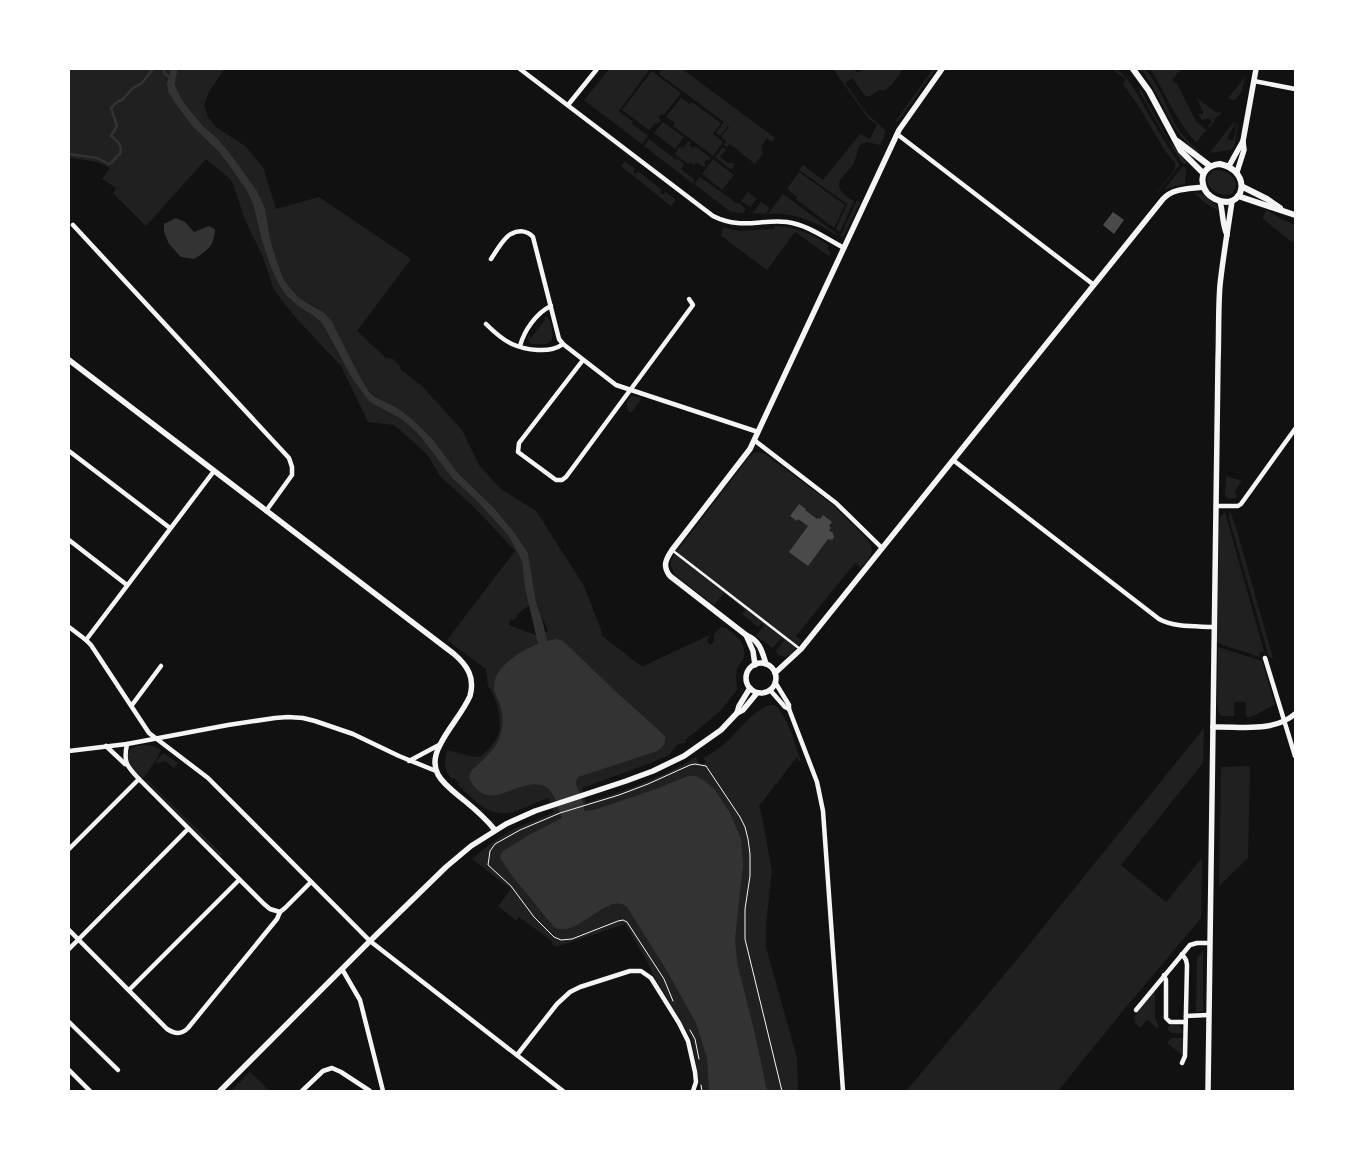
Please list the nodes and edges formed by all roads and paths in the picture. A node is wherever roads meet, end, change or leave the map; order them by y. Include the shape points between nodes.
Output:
1 (520, 69) edge
2 (597, 69) edge
3 (942, 69) edge
4 (1133, 69) edge
5 (1256, 69) edge
6 (1254, 81) junction
7 (1295, 89) edge
8 (568, 105) junction
9 (897, 134) junction
10 (1176, 140) junction
11 (1243, 141) junction
12 (1210, 166) junction
13 (1228, 166) junction
14 (1237, 172) junction
15 (1204, 173) junction
16 (1203, 187) junction
17 (1243, 187) junction
18 (1238, 196) junction
19 (1220, 201) junction
20 (1232, 201) junction
21 (1286, 212) junction
22 (1295, 215) edge
23 (73, 225) dead end
24 (1227, 235) junction
25 (844, 248) junction
26 (490, 259) dead end
27 (1094, 285) junction
28 (689, 299) dead end
29 (551, 306) junction
30 (486, 324) dead end
31 (562, 344) junction
32 (520, 346) junction
33 (69, 360) edge
34 (583, 360) junction
35 (630, 390) junction
36 (1295, 429) edge
37 (758, 432) junction
38 (754, 440) junction
39 (69, 451) edge
40 (953, 460) junction
41 (214, 471) junction
42 (1216, 506) junction
43 (266, 510) junction
44 (170, 528) junction
45 (69, 540) edge
46 (882, 548) junction
47 (672, 550) junction
48 (127, 585) junction
49 (1214, 626) junction
50 (69, 627) edge
51 (746, 635) junction
52 (86, 640) junction
53 (801, 649) junction
54 (1265, 658) dead end
55 (766, 664) junction
56 (755, 665) junction
57 (162, 666) dead end
58 (775, 674) junction
59 (775, 682) junction
60 (750, 688) junction
61 (770, 690) junction
62 (757, 693) junction
63 (132, 705) junction
64 (789, 709) junction
65 (737, 713) junction
66 (1295, 714) edge
67 (1284, 722) junction
68 (1213, 727) junction
69 (155, 738) junction
70 (126, 744) junction
71 (439, 745) junction
72 (106, 746) junction
73 (69, 751) edge
74 (1295, 756) edge
75 (409, 761) junction
76 (126, 765) junction
77 (436, 771) junction
78 (139, 779) junction
79 (188, 830) junction
80 (495, 830) junction
81 (69, 849) edge
82 (239, 880) junction
83 (311, 882) junction
84 (280, 912) junction
85 (69, 930) edge
86 (78, 940) junction
87 (370, 941) junction
88 (1209, 943) junction
89 (69, 949) edge
90 (1182, 954) junction
91 (342, 969) junction
92 (1164, 976) junction
93 (129, 990) junction
94 (673, 1002) dead end
95 (1136, 1010) dead end
96 (1208, 1015) junction
97 (1186, 1016) junction
98 (69, 1022) edge
99 (1186, 1022) junction
100 (688, 1027) dead end
101 (517, 1055) junction
102 (1182, 1064) dead end
103 (700, 1065) dead end
104 (69, 1070) edge
105 (118, 1070) dead end
106 (90, 1091) edge
107 (220, 1091) edge
108 (302, 1091) edge
109 (370, 1091) edge
110 (383, 1091) edge
111 (563, 1091) edge
112 (692, 1091) edge
113 (782, 1091) edge
114 (843, 1091) edge
115 (1208, 1091) edge

1 - 8 street
2 - 8 street
3 - 9 street
4 - 10 main road
5 - 6 street
6 - 7 street
6 - 11 street
8 - 25 street via 719,219 735,223 797,224
9 - 25 street
9 - 27 street
10 - 12 main road
10 - 15 main road via 1181,151
11 - 13 street
11 - 14 street via 1244,150
12 - 13 main road
12 - 15 main road
13 - 14 main road
14 - 17 main road
15 - 16 main road
16 - 19 main road
16 - 27 street via 1167,195
17 - 18 main road
17 - 21 main road
18 - 20 main road
18 - 21 main road
19 - 20 main road
19 - 24 street
20 - 24 street
21 - 22 main road
23 - 43 street via 289,458 292,475
24 - 42 street via 1220,295
25 - 37 street
26 - 29 street via 510,234 525,231 531,234
27 - 40 street
28 - 35 street via 693,305
29 - 31 street
29 - 32 street via 524,334
30 - 32 street via 507,341
31 - 32 street via 546,349
31 - 34 street
33 - 41 street
34 - 35 street via 616,385
34 - 35 street via 518,447 518,452 552,478 559,481 566,477
35 - 37 street
36 - 42 street via 1241,504
37 - 38 street
38 - 46 street via 836,503
38 - 47 street
39 - 44 street
40 - 46 street
40 - 49 street via 1159,619 1167,623
41 - 43 street
41 - 44 street
42 - 49 street
43 - 71 street via 466,665 472,680 470,696
44 - 48 street
45 - 48 street
46 - 53 street
47 - 51 street via 665,564 670,576
47 - 53 lane
48 - 52 street
49 - 68 street
50 - 52 street
51 - 55 street via 759,645
51 - 56 street
52 - 63 street
53 - 58 street
54 - 67 street
55 - 56 street
55 - 58 street
56 - 60 street via 746,677
57 - 63 street
58 - 59 street
59 - 61 street
59 - 64 street
60 - 62 street
60 - 65 street
61 - 62 street
61 - 64 street
62 - 65 street
63 - 69 street
64 - 114 street via 817,782 823,811
65 - 80 street via 721,730 673,762 551,805
66 - 67 street
67 - 68 street via 1271,726
67 - 74 street
68 - 88 street
69 - 70 street
69 - 75 street via 275,718 303,718 352,734
69 - 83 street via 208,778
70 - 72 street
70 - 76 street
71 - 75 street
71 - 77 street
72 - 73 street
72 - 76 street
75 - 77 street
76 - 78 street
77 - 80 street via 442,781
78 - 79 street
78 - 81 street
79 - 82 street
79 - 86 street
80 - 87 street via 459,856
82 - 84 street via 270,909
82 - 93 street
83 - 84 street
83 - 87 street
84 - 93 street via 181,1033 167,1029
85 - 86 street
86 - 89 street
86 - 93 street
87 - 91 street
87 - 101 street
88 - 90 street via 1192,944
88 - 96 street
90 - 92 street
90 - 97 street via 1186,962
91 - 107 street
91 - 110 street via 360,1000
92 - 95 street
92 - 99 street via 1166,1018 1171,1022
94 - 113 path via 664,979 627,922 618,921 572,939 557,939 537,921 511,886 488,865 490,851 495,844 520,830 695,764 706,766 745,827 750,876 745,939
96 - 97 street
96 - 115 street
97 - 99 street
98 - 105 street
99 - 102 street
100 - 103 path via 695,1039
101 - 111 street
101 - 112 street via 570,992 630,971 641,971 651,978 688,1041 696,1082
104 - 106 street
108 - 109 street via 323,1071 332,1068

